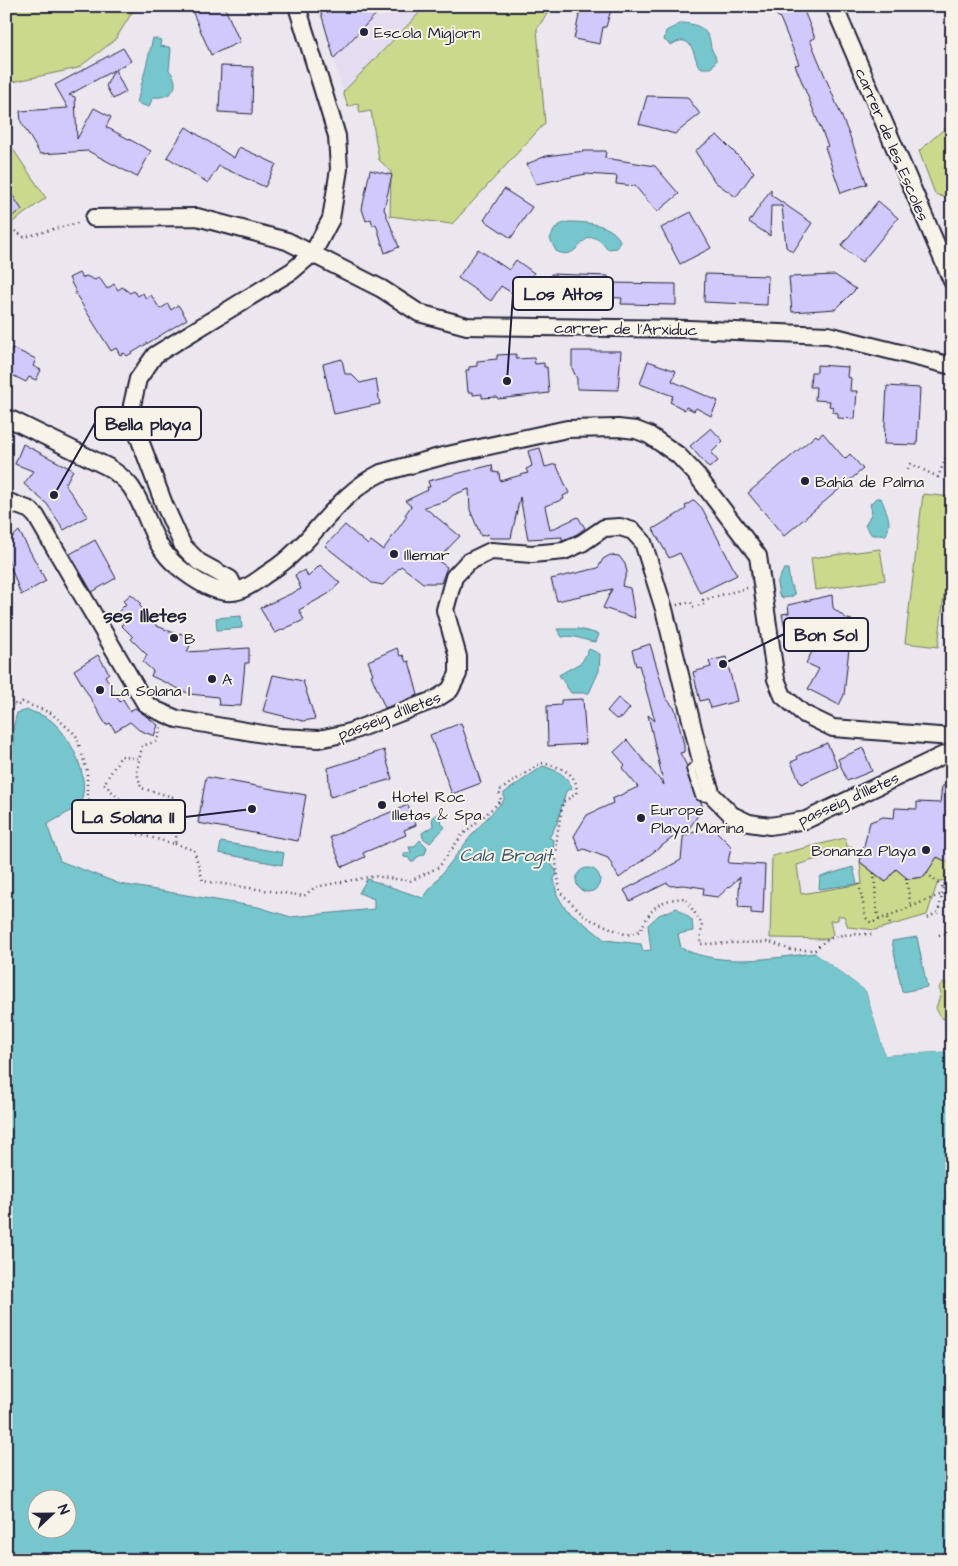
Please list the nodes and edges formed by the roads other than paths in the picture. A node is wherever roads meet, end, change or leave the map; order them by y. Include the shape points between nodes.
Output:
1 (297, 6) edge
2 (834, 6) edge
3 (94, 218) road end
4 (313, 253) junction
5 (952, 281) edge
6 (952, 366) edge
7 (6, 417) edge
8 (6, 501) edge
9 (271, 571) junction
10 (220, 573) junction
11 (227, 591) junction
12 (931, 736) junction
13 (952, 737) edge
14 (944, 754) edge

1 - 4 street via 337,136 339,169 336,197 331,219
2 - 5 street, carrer de les Escoles
3 - 4 street, carrer de l'Arxiduc via 197,217 287,242
4 - 6 street, carrer de l'Arxiduc via 382,289 419,313 467,326 828,334
4 - 10 street via 292,271 155,356 134,391 133,418 176,532 183,546 199,562
7 - 11 street via 122,477 138,499 154,538 169,558 196,579
8 - 14 street, passeig d'Illetes via 30,510 36,516 136,689 146,702 177,719 280,737 319,739 347,733 436,699 450,690 458,674 458,657 445,610 454,577 468,562 491,551 532,554 564,551 604,528 626,528 644,542 702,762 715,798 732,815 749,823 770,826 795,823
9 - 10 street via 248,577
9 - 11 street via 237,592
9 - 12 street via 300,550 348,494 380,472 545,432 592,427 636,430 678,455 754,548 761,565 776,679 783,696 804,714 833,728
10 - 11 street via 233,583 234,587
12 - 13 street
12 - 14 lane via 940,743

